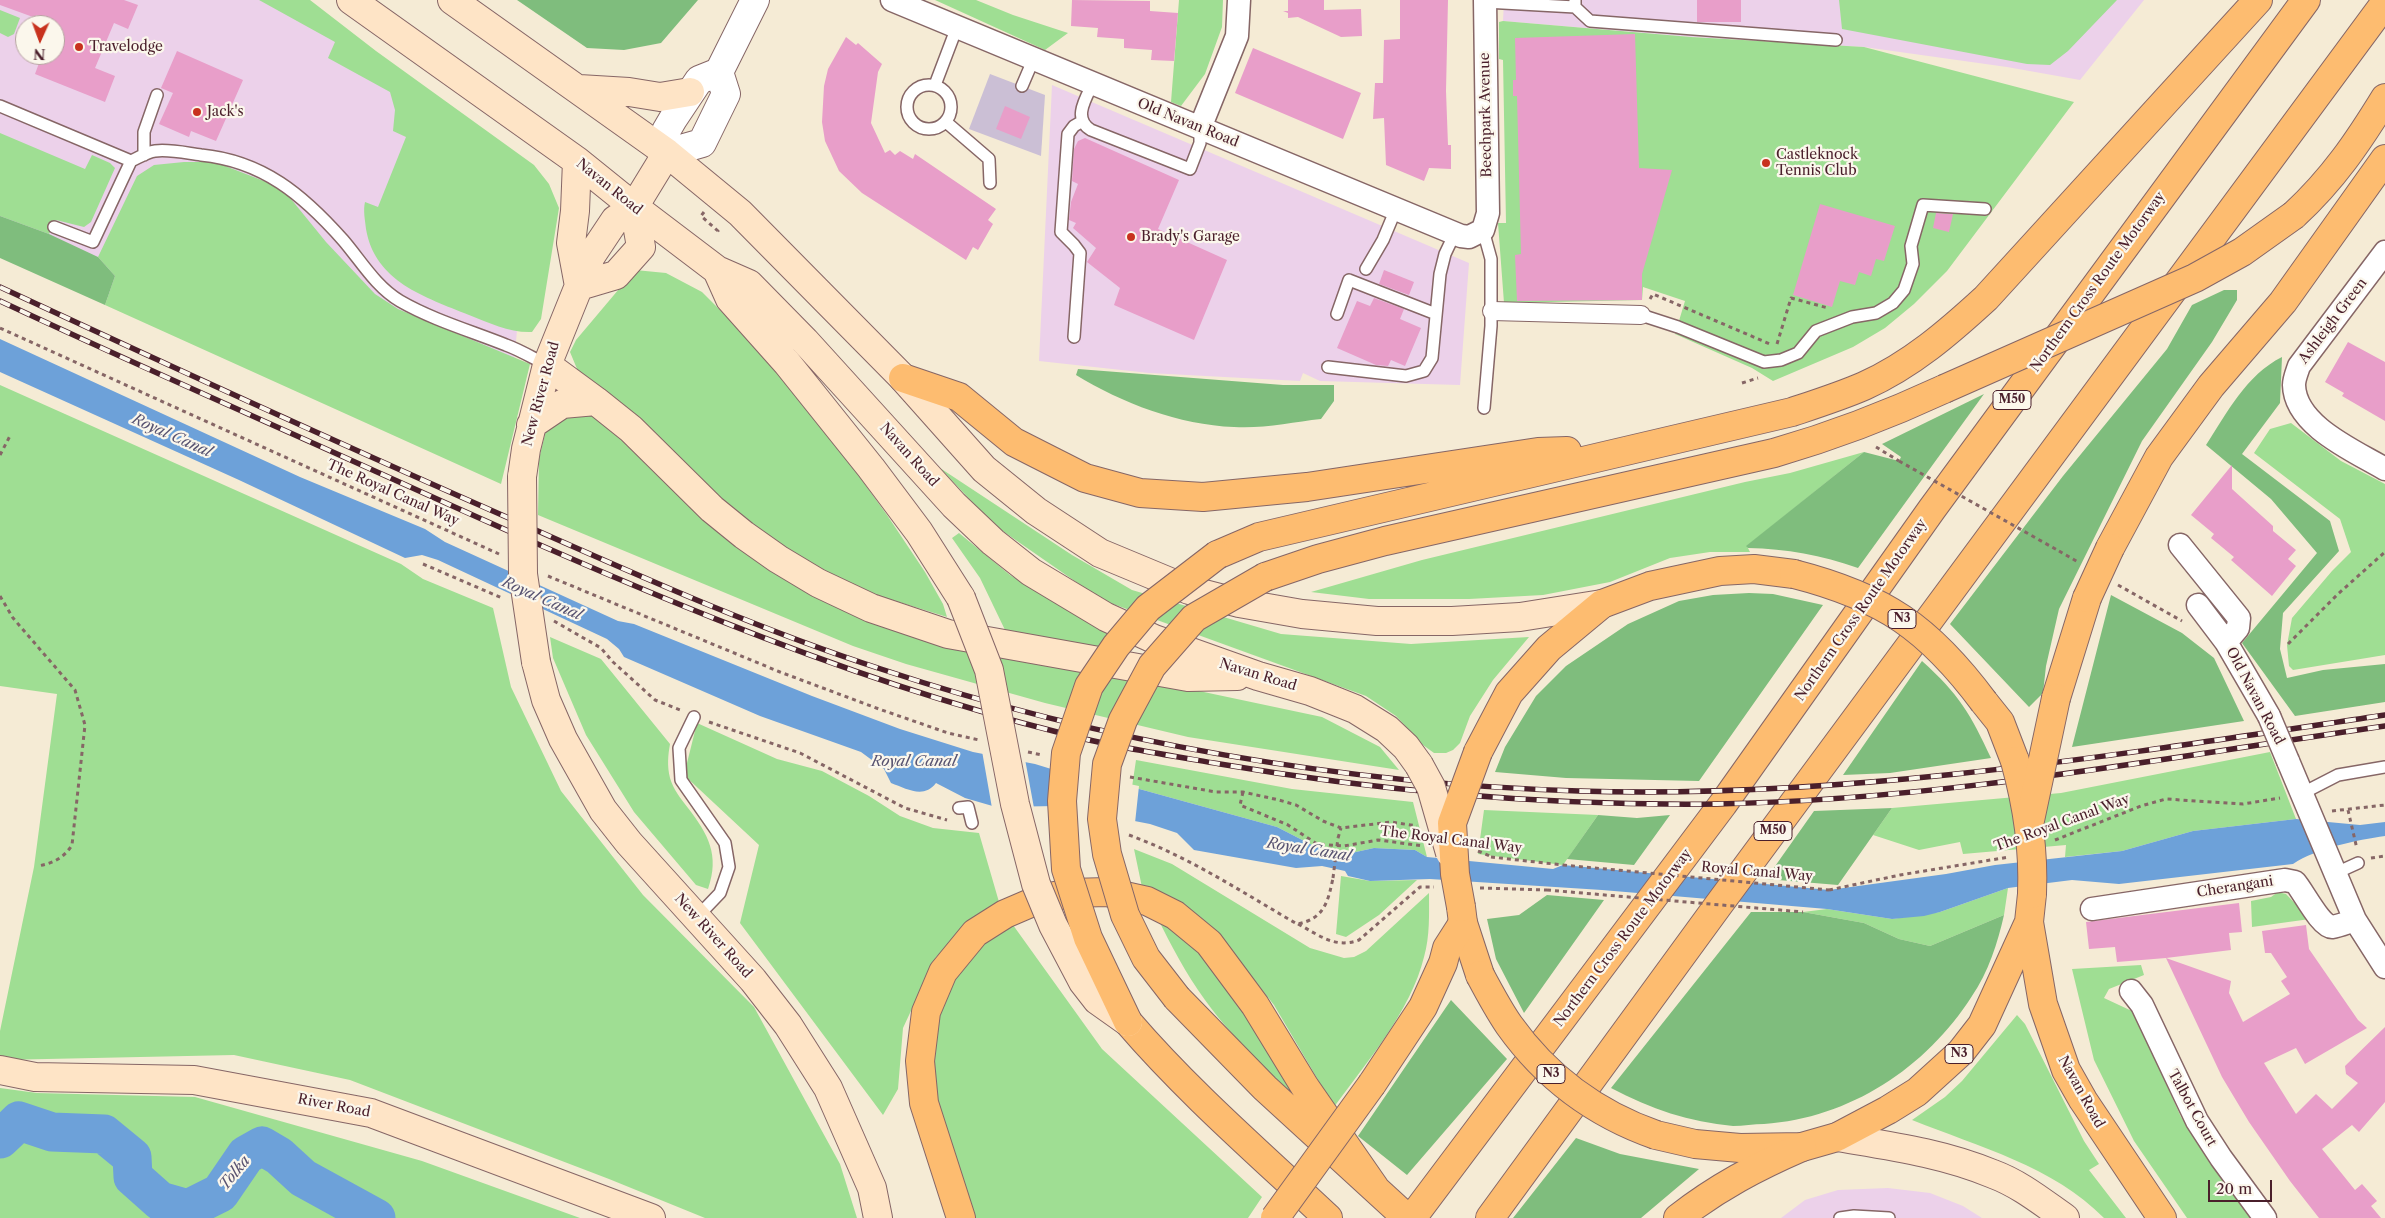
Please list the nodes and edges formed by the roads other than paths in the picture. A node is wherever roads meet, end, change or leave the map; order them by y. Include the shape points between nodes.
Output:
1 (351, 0) edge
2 (452, 0) edge
3 (755, 0) edge
4 (892, 0) edge
5 (1239, 0) edge
6 (2258, 0) edge
7 (2306, 0) edge
8 (1485, 1) edge
9 (1531, 2) edge
10 (1575, 3) edge
11 (2385, 3) edge
12 (957, 26) junction
13 (1836, 40) dead end
14 (1034, 58) junction
15 (719, 72) junction
16 (1093, 83) junction
17 (935, 85) junction
18 (1022, 86) dead end
19 (579, 89) junction
20 (690, 92) junction
21 (157, 95) dead end
22 (2385, 98) edge
23 (0, 106) edge
24 (946, 122) junction
25 (1081, 122) junction
26 (1200, 128) junction
27 (667, 153) junction
28 (144, 155) junction
29 (2385, 159) edge
30 (131, 161) junction
31 (577, 161) junction
32 (990, 183) dead end
33 (634, 207) junction
34 (1396, 209) junction
35 (1985, 209) dead end
36 (54, 227) dead end
37 (1483, 230) junction
38 (1455, 233) junction
39 (2385, 252) edge
40 (1366, 269) dead end
41 (717, 270) junction
42 (579, 286) junction
43 (1492, 311) junction
44 (1337, 314) dead end
45 (1436, 314) junction
46 (1641, 315) joint
47 (1074, 337) dead end
48 (546, 365) junction
49 (1328, 367) dead end
50 (903, 378) junction
51 (596, 400) junction
52 (1484, 408) dead end
53 (532, 425) junction
54 (1638, 448) junction
55 (2385, 469) edge
56 (2180, 545) dead end
57 (1602, 604) junction
58 (2198, 605) dead end
59 (2226, 642) junction
60 (1258, 676) junction
61 (694, 717) road end
62 (2385, 767) edge
63 (2303, 793) junction
64 (959, 808) dead end
65 (972, 823) road end
66 (2039, 834) junction
67 (2358, 863) dead end
68 (2334, 869) junction
69 (1460, 889) junction
70 (2092, 909) dead end
71 (697, 917) junction
72 (2355, 920) junction
73 (2029, 922) junction
74 (2385, 967) edge
75 (2130, 991) dead end
76 (1128, 1022) junction
77 (0, 1070) edge
78 (1836, 1137) junction
79 (1802, 1147) junction
80 (1380, 1192) junction
81 (651, 1218) edge
82 (878, 1218) edge
83 (961, 1218) edge
84 (1275, 1218) edge
85 (1328, 1218) edge
86 (1406, 1218) edge
87 (1412, 1218) edge
88 (1490, 1218) edge
89 (1678, 1218) edge
90 (1840, 1218) edge
91 (1889, 1218) edge
92 (2065, 1218) edge
93 (2162, 1218) edge
94 (2266, 1218) edge

1 - 31 main road, Navan Road
2 - 19 main road
3 - 15 street
4 - 12 street, Old Navan Road
5 - 26 street via 1236,36
6 - 54 highway via 1986,298 1928,348 1866,385 1830,400
7 - 87 highway, Northern Cross Route Motorway / M50 via 1932,509 1724,804
8 - 9 lane
8 - 37 street, Beechpark Avenue via 1488,213
9 - 10 lane
10 - 13 lane via 1590,21
11 - 88 highway, M50
12 - 14 street, Old Navan Road
12 - 17 lane
14 - 16 street, Old Navan Road
14 - 18 lane
15 - 20 street via 699,80
15 - 27 street via 726,94 702,143
16 - 25 lane via 1080,115
16 - 26 street, Old Navan Road
17 - 24 lane via 942,88 951,100 952,108
17 - 24 lane via 915,90 910,95 907,109 913,122 926,129
19 - 20 main road via 660,97
19 - 27 main road
20 - 27 street via 666,131
21 - 28 lane via 144,132
22 - 80 highway, bridge via 2320,191 2294,215 2242,252 2195,278 1885,416 1827,438 1774,453 1318,559 1265,577 1194,618 1152,666 1123,720 1108,764 1102,819 1107,854 1124,915 1146,958 1177,998 1265,1088
23 - 30 lane
24 - 32 lane via 989,159
25 - 26 lane via 1090,130 1190,169 1200,143
25 - 47 lane via 1068,134 1061,232 1080,253
26 - 34 street, Old Navan Road
27 - 33 main road
27 - 50 main road via 740,213
28 - 30 lane
28 - 48 lane via 154,151 222,157 262,171 286,185 302,200 400,301
29 - 66 highway, bridge via 2283,302 2211,386 2159,457 2110,548 2087,598 2056,698
30 - 36 lane via 93,242
31 - 33 main road, Navan Road
31 - 42 main road via 576,211 571,243
33 - 41 main road, Navan Road
33 - 42 main road, New River Road via 615,220 591,256
33 - 42 main road via 641,247 616,275
34 - 38 street, Old Navan Road
34 - 40 lane via 1384,240
35 - 46 lane via 1923,205 1911,246 1913,264 1904,290 1893,303 1876,313 1852,317 1816,331 1798,353 1781,360 1764,362
37 - 38 street, Old Navan Road via 1469,237
37 - 43 lane via 1491,259
38 - 45 lane via 1442,262
39 - 55 street, Ashleigh Green via 2298,366 2294,385 2302,410 2321,431
41 - 60 main road, Navan Road via 749,284 954,505 1031,572 1106,617 1154,639
41 - 76 main road, bridge via 730,299 787,363 871,468 919,532 961,598 989,670 1015,804 1036,884 1083,982 1097,1000
42 - 48 main road, New River Road
43 - 46 street
43 - 52 lane
44 - 45 lane via 1348,280
45 - 49 lane via 1432,358 1424,371 1406,376
48 - 51 main road
48 - 53 main road, New River Road
50 - 54 highway via 960,396 1014,442 1085,478 1140,494 1204,497 1307,487 1538,452
50 - 57 main road via 984,469 1036,511 1100,553 1188,590 1302,614 1377,621 1520,617
51 - 53 main road via 562,404
51 - 60 main road via 744,535 818,583 871,608 948,634 1188,677
53 - 71 main road, New River Road, bridge via 522,477 523,574 536,662 546,700 563,739 603,810
54 - 76 highway, bridge via 1259,537 1217,555 1148,608 1116,646 1089,686 1066,753 1062,801 1066,869 1088,938
56 - 59 street via 2239,618 2238,628
57 - 66 highway, N3, bridge via 1650,586 1720,571 1754,569 1829,583 1892,611 1923,633 1958,667 2000,722
57 - 69 highway, N3, bridge via 1549,648 1509,693 1478,752 1452,823
58 - 59 street, Old Navan Road
59 - 63 street, Old Navan Road, bridge via 2269,716
60 - 69 main road, Navan Road, bridge via 1310,690 1355,709 1406,747 1419,765 1433,795
61 - 71 lane via 679,748 681,780 726,843 729,868 720,893
62 - 63 lane via 2338,776
63 - 68 street, Old Navan Road
64 - 65 lane via 968,807
66 - 73 highway, N3, bridge via 2032,854
67 - 68 lane
68 - 72 street
69 - 79 highway, N3, bridge via 1480,975 1508,1024 1555,1078 1593,1106 1656,1135 1731,1148
69 - 84 highway, bridge via 1443,964 1422,1007 1372,1084
70 - 72 street, Cherangani via 2286,880 2295,882 2328,926
71 - 82 main road, New River Road via 788,1025 828,1088 872,1188
72 - 74 street
73 - 78 highway, N3 via 1982,1025 1961,1052 1917,1092
73 - 93 highway, Navan Road / N3 via 2043,1004 2066,1070
75 - 94 street, Talbot Court via 2145,1012 2197,1121
76 - 85 highway via 1155,1054
77 - 81 main road, River Road via 35,1077 194,1080 371,1112
78 - 79 highway, N3
78 - 92 main road via 1949,1158 1995,1174 2029,1192
79 - 89 highway via 1709,1193
80 - 83 highway via 1306,1087 1255,1005 1209,943 1175,915 1147,901 1107,892 1070,893 1040,899 1005,914 975,933 943,972 926,1012 920,1061 924,1103
80 - 86 highway
90 - 91 lane

